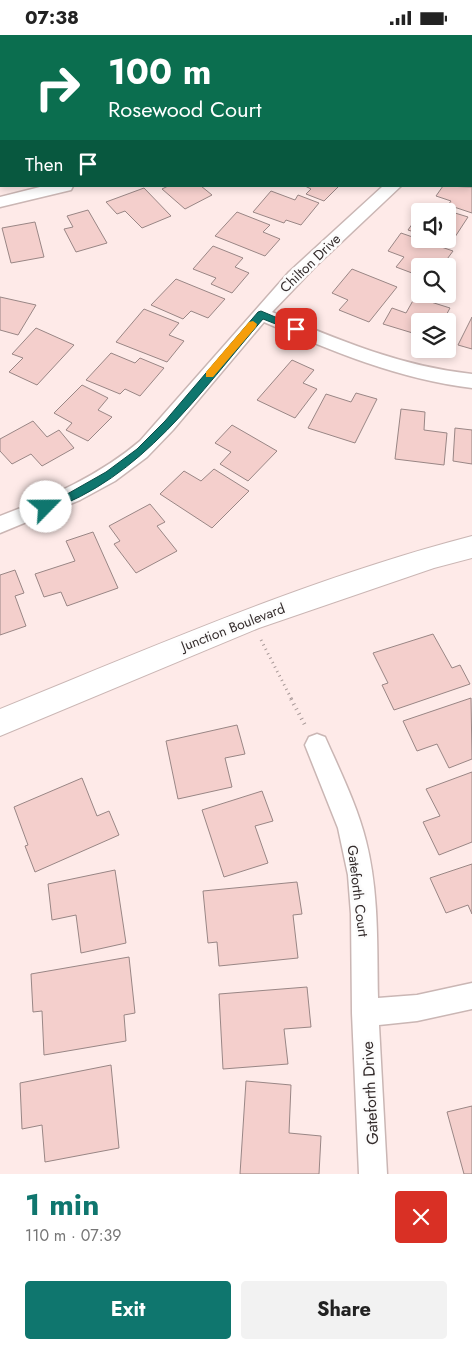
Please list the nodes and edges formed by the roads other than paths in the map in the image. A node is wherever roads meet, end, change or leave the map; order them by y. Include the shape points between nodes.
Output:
1 (61, 187) edge
2 (392, 187) edge
3 (0, 202) edge
4 (261, 314) junction
5 (472, 381) edge
6 (0, 525) edge
7 (472, 547) edge
8 (0, 723) edge
9 (317, 745) road end
10 (472, 996) edge
11 (366, 1013) junction
12 (373, 1174) edge

1 - 3 street
2 - 4 street, Chilton Drive via 322,249
4 - 5 street via 408,372
4 - 6 street, Chilton Drive via 168,424 141,451 110,475 73,495
7 - 8 main road, Junction Boulevard via 251,619
9 - 11 street, Gateforth Court via 342,805 357,855 365,936
10 - 11 street via 417,1008
11 - 12 street, Gateforth Drive

